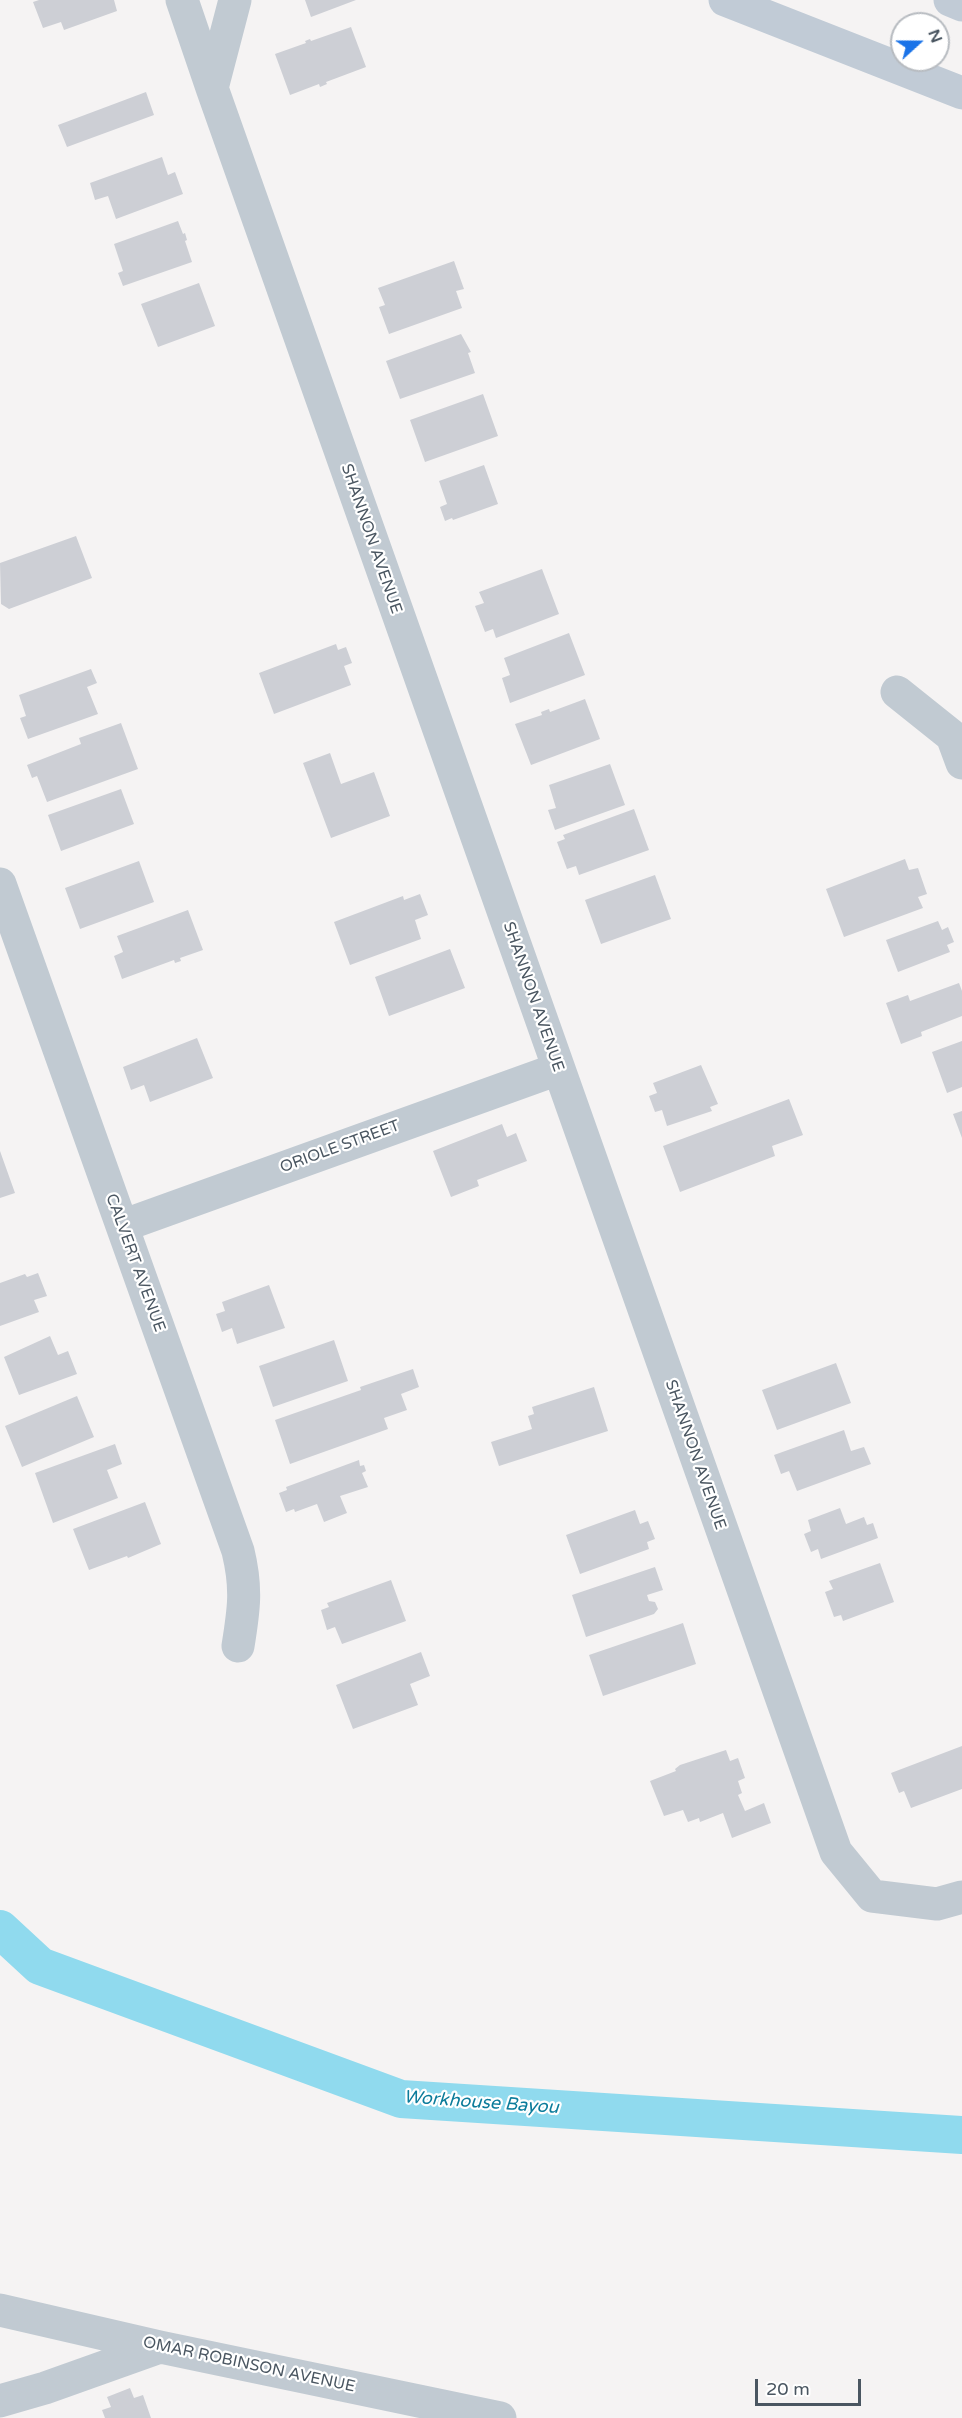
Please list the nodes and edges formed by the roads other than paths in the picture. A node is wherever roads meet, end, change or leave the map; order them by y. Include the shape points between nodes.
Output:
1 (182, 0) edge
2 (235, 0) edge
3 (725, 0) edge
4 (950, 0) edge
5 (962, 5) edge
6 (212, 88) junction
7 (962, 93) edge
8 (897, 692) dead end
9 (962, 763) edge
10 (0, 884) edge
11 (558, 1069) junction
12 (122, 1226) junction
13 (238, 1646) dead end
14 (962, 1897) edge
15 (0, 2310) edge
16 (159, 2347) junction
17 (0, 2401) edge
18 (500, 2418) edge

1 - 6 street, SHANNON AVENUE
2 - 6 street
3 - 7 main road
4 - 5 main road
6 - 11 street, SHANNON AVENUE
8 - 9 street via 952,736
10 - 12 street, CALVERT AVENUE
11 - 12 street, ORIOLE STREET
11 - 14 street, SHANNON AVENUE via 836,1852 872,1896 937,1904
12 - 13 street, CALVERT AVENUE via 238,1551 245,1604
15 - 16 street, OMAR ROBINSON AVENUE
16 - 17 street
16 - 18 street, OMAR ROBINSON AVENUE

